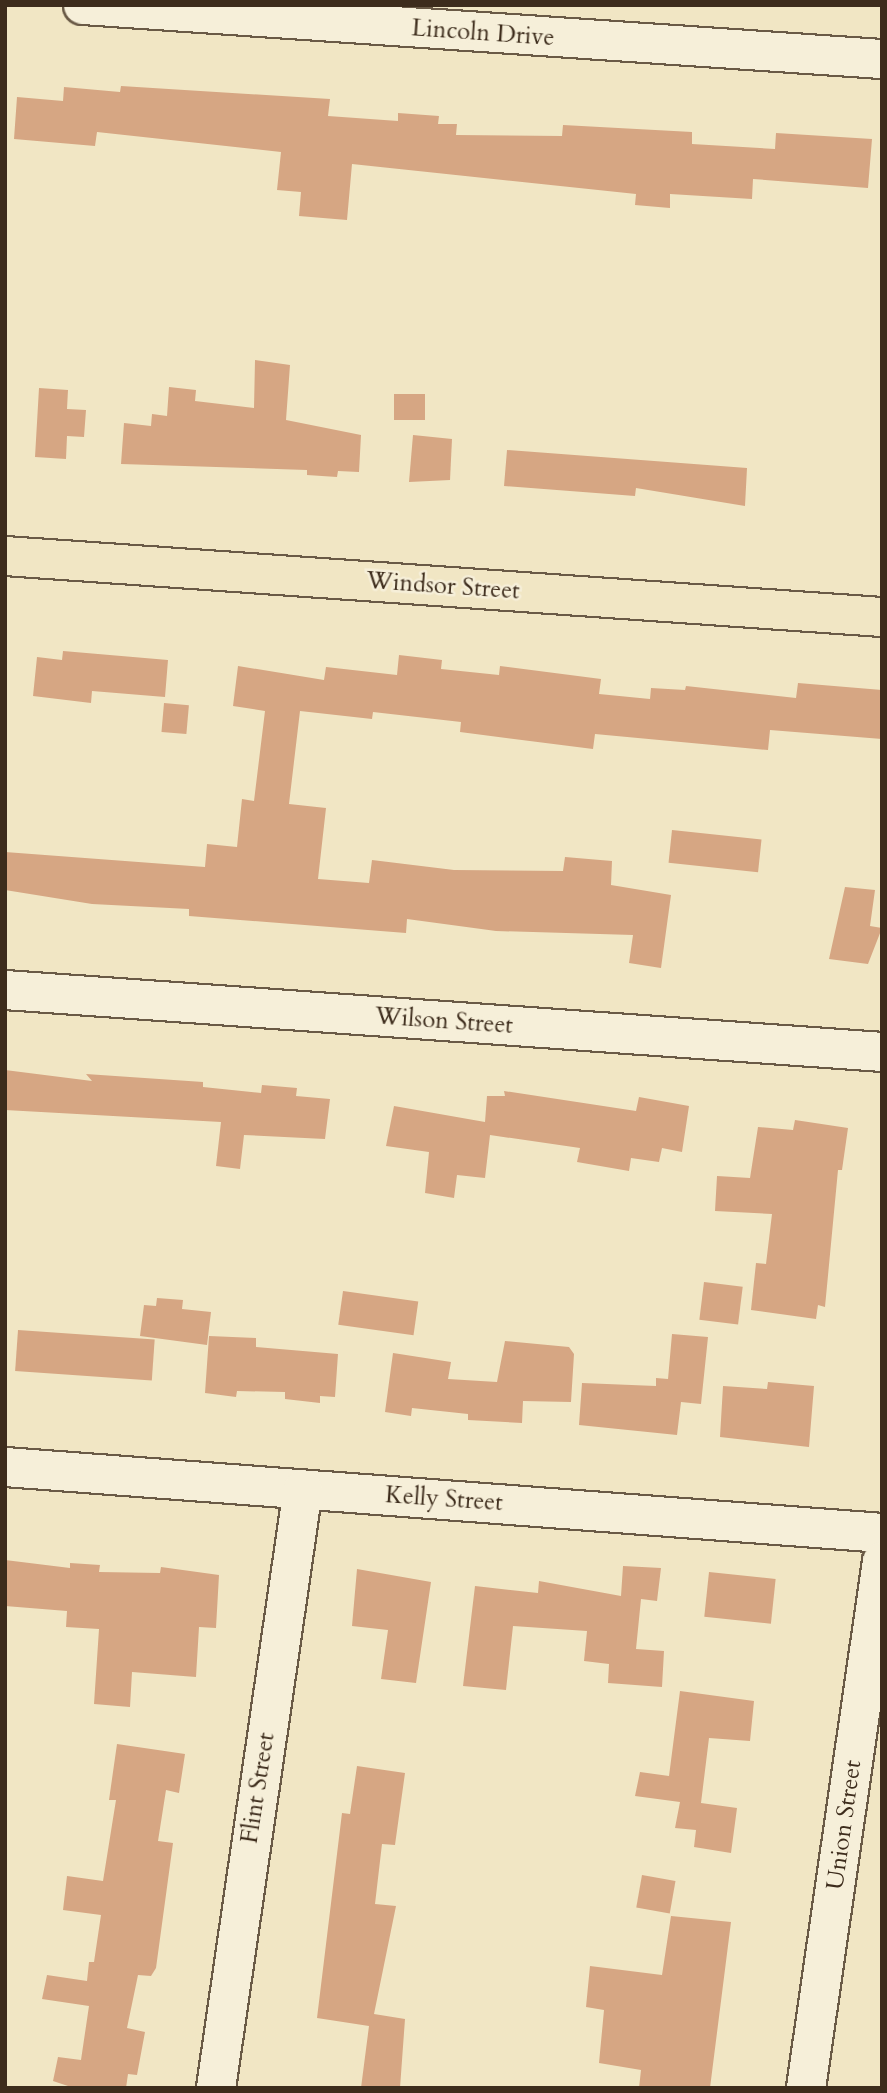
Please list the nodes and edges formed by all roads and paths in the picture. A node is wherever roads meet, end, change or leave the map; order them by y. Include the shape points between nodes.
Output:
1 (83, 5) edge
2 (882, 59) edge
3 (5, 556) edge
4 (882, 617) edge
5 (5, 990) edge
6 (882, 1052) edge
7 (5, 1467) edge
8 (303, 1489) junction
9 (882, 1533) edge
10 (882, 1561) edge
11 (216, 2088) edge
12 (806, 2088) edge

1 - 2 street, Lincoln Drive
3 - 4 main road, Windsor Street
5 - 6 street, Wilson Street
7 - 8 street, Kelly Street
8 - 9 street, Kelly Street
8 - 11 street, Flint Street
10 - 12 street, Union Street

